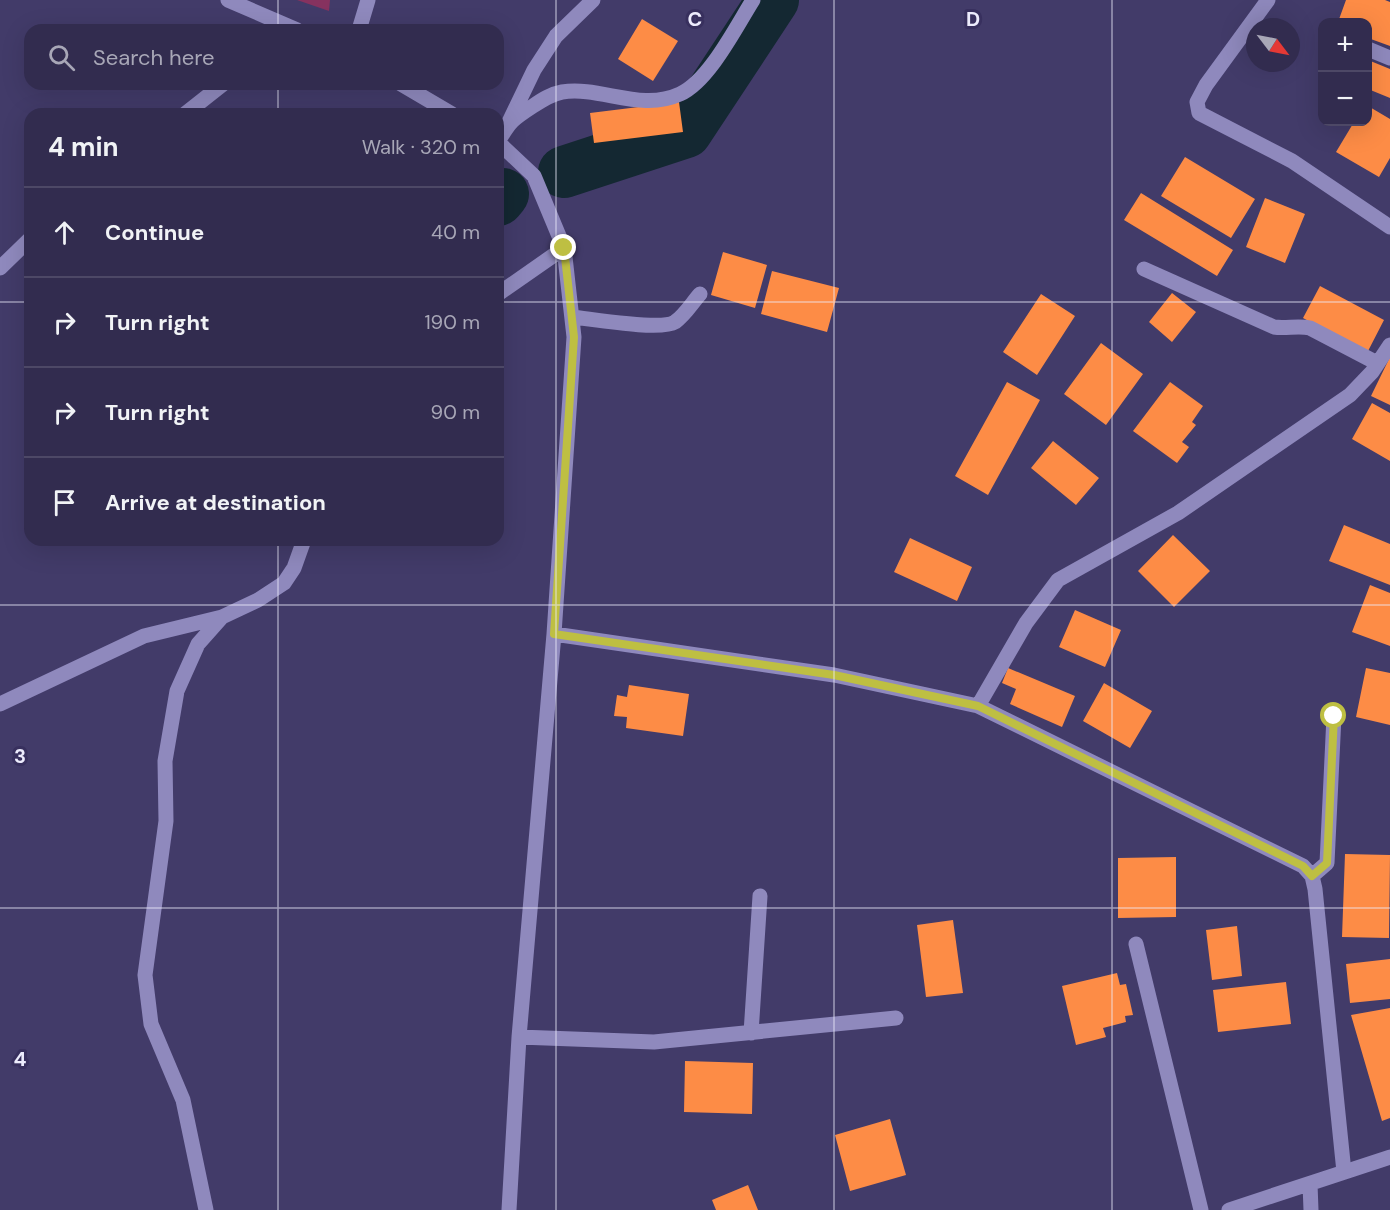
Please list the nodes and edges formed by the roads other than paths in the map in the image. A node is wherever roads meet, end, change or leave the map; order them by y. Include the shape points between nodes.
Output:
1 (228, 0) edge
2 (368, 0) edge
3 (593, 0) edge
4 (753, 0) edge
5 (1268, 0) edge
6 (270, 24) edge
7 (361, 24) edge
8 (1372, 50) edge
9 (1390, 57) edge
10 (215, 90) edge
11 (411, 90) edge
12 (193, 108) edge
13 (442, 108) edge
14 (509, 122) junction
15 (504, 131) edge
16 (504, 148) edge
17 (1390, 227) edge
18 (24, 245) edge
19 (564, 248) junction
20 (0, 268) edge
21 (1144, 269) dead end
22 (504, 290) edge
23 (700, 294) dead end
24 (572, 317) junction
25 (1390, 345) edge
26 (1377, 363) junction
27 (301, 546) edge
28 (222, 617) junction
29 (554, 634) junction
30 (0, 704) edge
31 (978, 706) junction
32 (1334, 716) dead end
33 (1312, 876) junction
34 (760, 896) dead end
35 (1136, 944) dead end
36 (896, 1018) dead end
37 (751, 1033) junction
38 (519, 1037) junction
39 (1390, 1157) edge
40 (1344, 1172) junction
41 (1310, 1184) junction
42 (206, 1210) edge
43 (509, 1210) edge
44 (1201, 1210) edge
45 (1229, 1210) edge
46 (1311, 1210) edge

1 - 6 street
2 - 7 street
3 - 14 street via 556,36
4 - 14 street via 708,71 681,93 661,100 639,101 560,92
5 - 17 street via 1206,85 1197,102 1198,113 1292,161
8 - 9 street
10 - 12 street
11 - 13 street
14 - 15 street
16 - 19 street via 534,176
18 - 20 street
19 - 22 street
19 - 24 street
21 - 26 street via 1274,327 1310,328
23 - 24 street via 673,324 657,326
24 - 29 street via 574,337
25 - 26 street
26 - 31 street via 1350,395 1187,507 1058,580 1026,623
27 - 28 street via 284,583
28 - 30 street via 144,636
28 - 42 street via 198,644 177,692 165,761 166,821 145,975 151,1023 183,1100
29 - 31 street via 834,675
29 - 38 street
31 - 33 street via 1303,866
32 - 33 street via 1327,863
33 - 40 street
34 - 37 street
35 - 44 street
36 - 37 street
37 - 38 street via 654,1042
38 - 43 street
39 - 40 street
40 - 41 street
41 - 45 street
41 - 46 street

